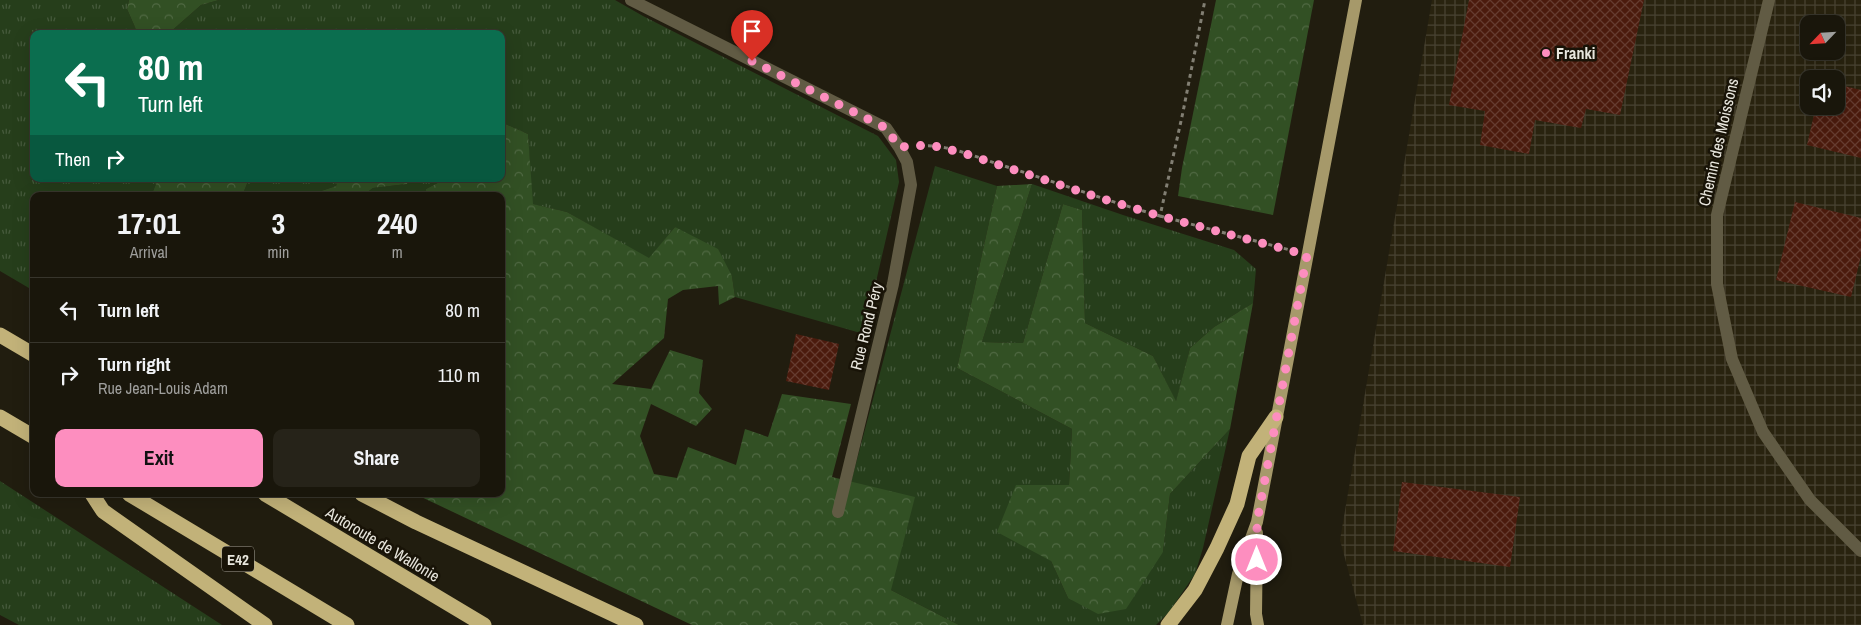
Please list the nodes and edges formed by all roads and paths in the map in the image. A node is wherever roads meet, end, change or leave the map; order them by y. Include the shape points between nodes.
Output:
1 (631, 0) edge
2 (1205, 0) edge
3 (1356, 0) edge
4 (1769, 0) edge
5 (899, 147) junction
6 (1160, 216) junction
7 (1307, 255) junction
8 (0, 334) edge
9 (30, 353) edge
10 (0, 416) edge
11 (1276, 417) junction
12 (30, 435) edge
13 (94, 497) edge
14 (134, 497) edge
15 (270, 497) edge
16 (368, 497) edge
17 (838, 512) dead end
18 (1257, 522) junction
19 (1861, 551) edge
20 (265, 625) edge
21 (348, 625) edge
22 (484, 625) edge
23 (636, 625) edge
24 (1168, 625) edge
25 (1227, 625) edge
26 (1258, 625) edge

1 - 5 street, Rue Rond Péry via 886,128
2 - 6 path
3 - 7 main road
4 - 19 street, Chemin des Moissons via 1717,215 1717,284 1732,359 1763,432 1810,500
5 - 6 path via 930,145 960,152
5 - 17 street, Rue Rond Péry via 907,162 911,184 893,284
6 - 7 path
7 - 11 main road
8 - 9 highway
10 - 12 highway
11 - 18 main road
11 - 24 highway via 1250,456 1237,504 1217,548 1195,590
13 - 20 highway via 103,511
14 - 21 highway, E42
15 - 22 highway, Autoroute de Wallonie
16 - 23 highway
18 - 25 main road via 1238,574
18 - 26 main road

